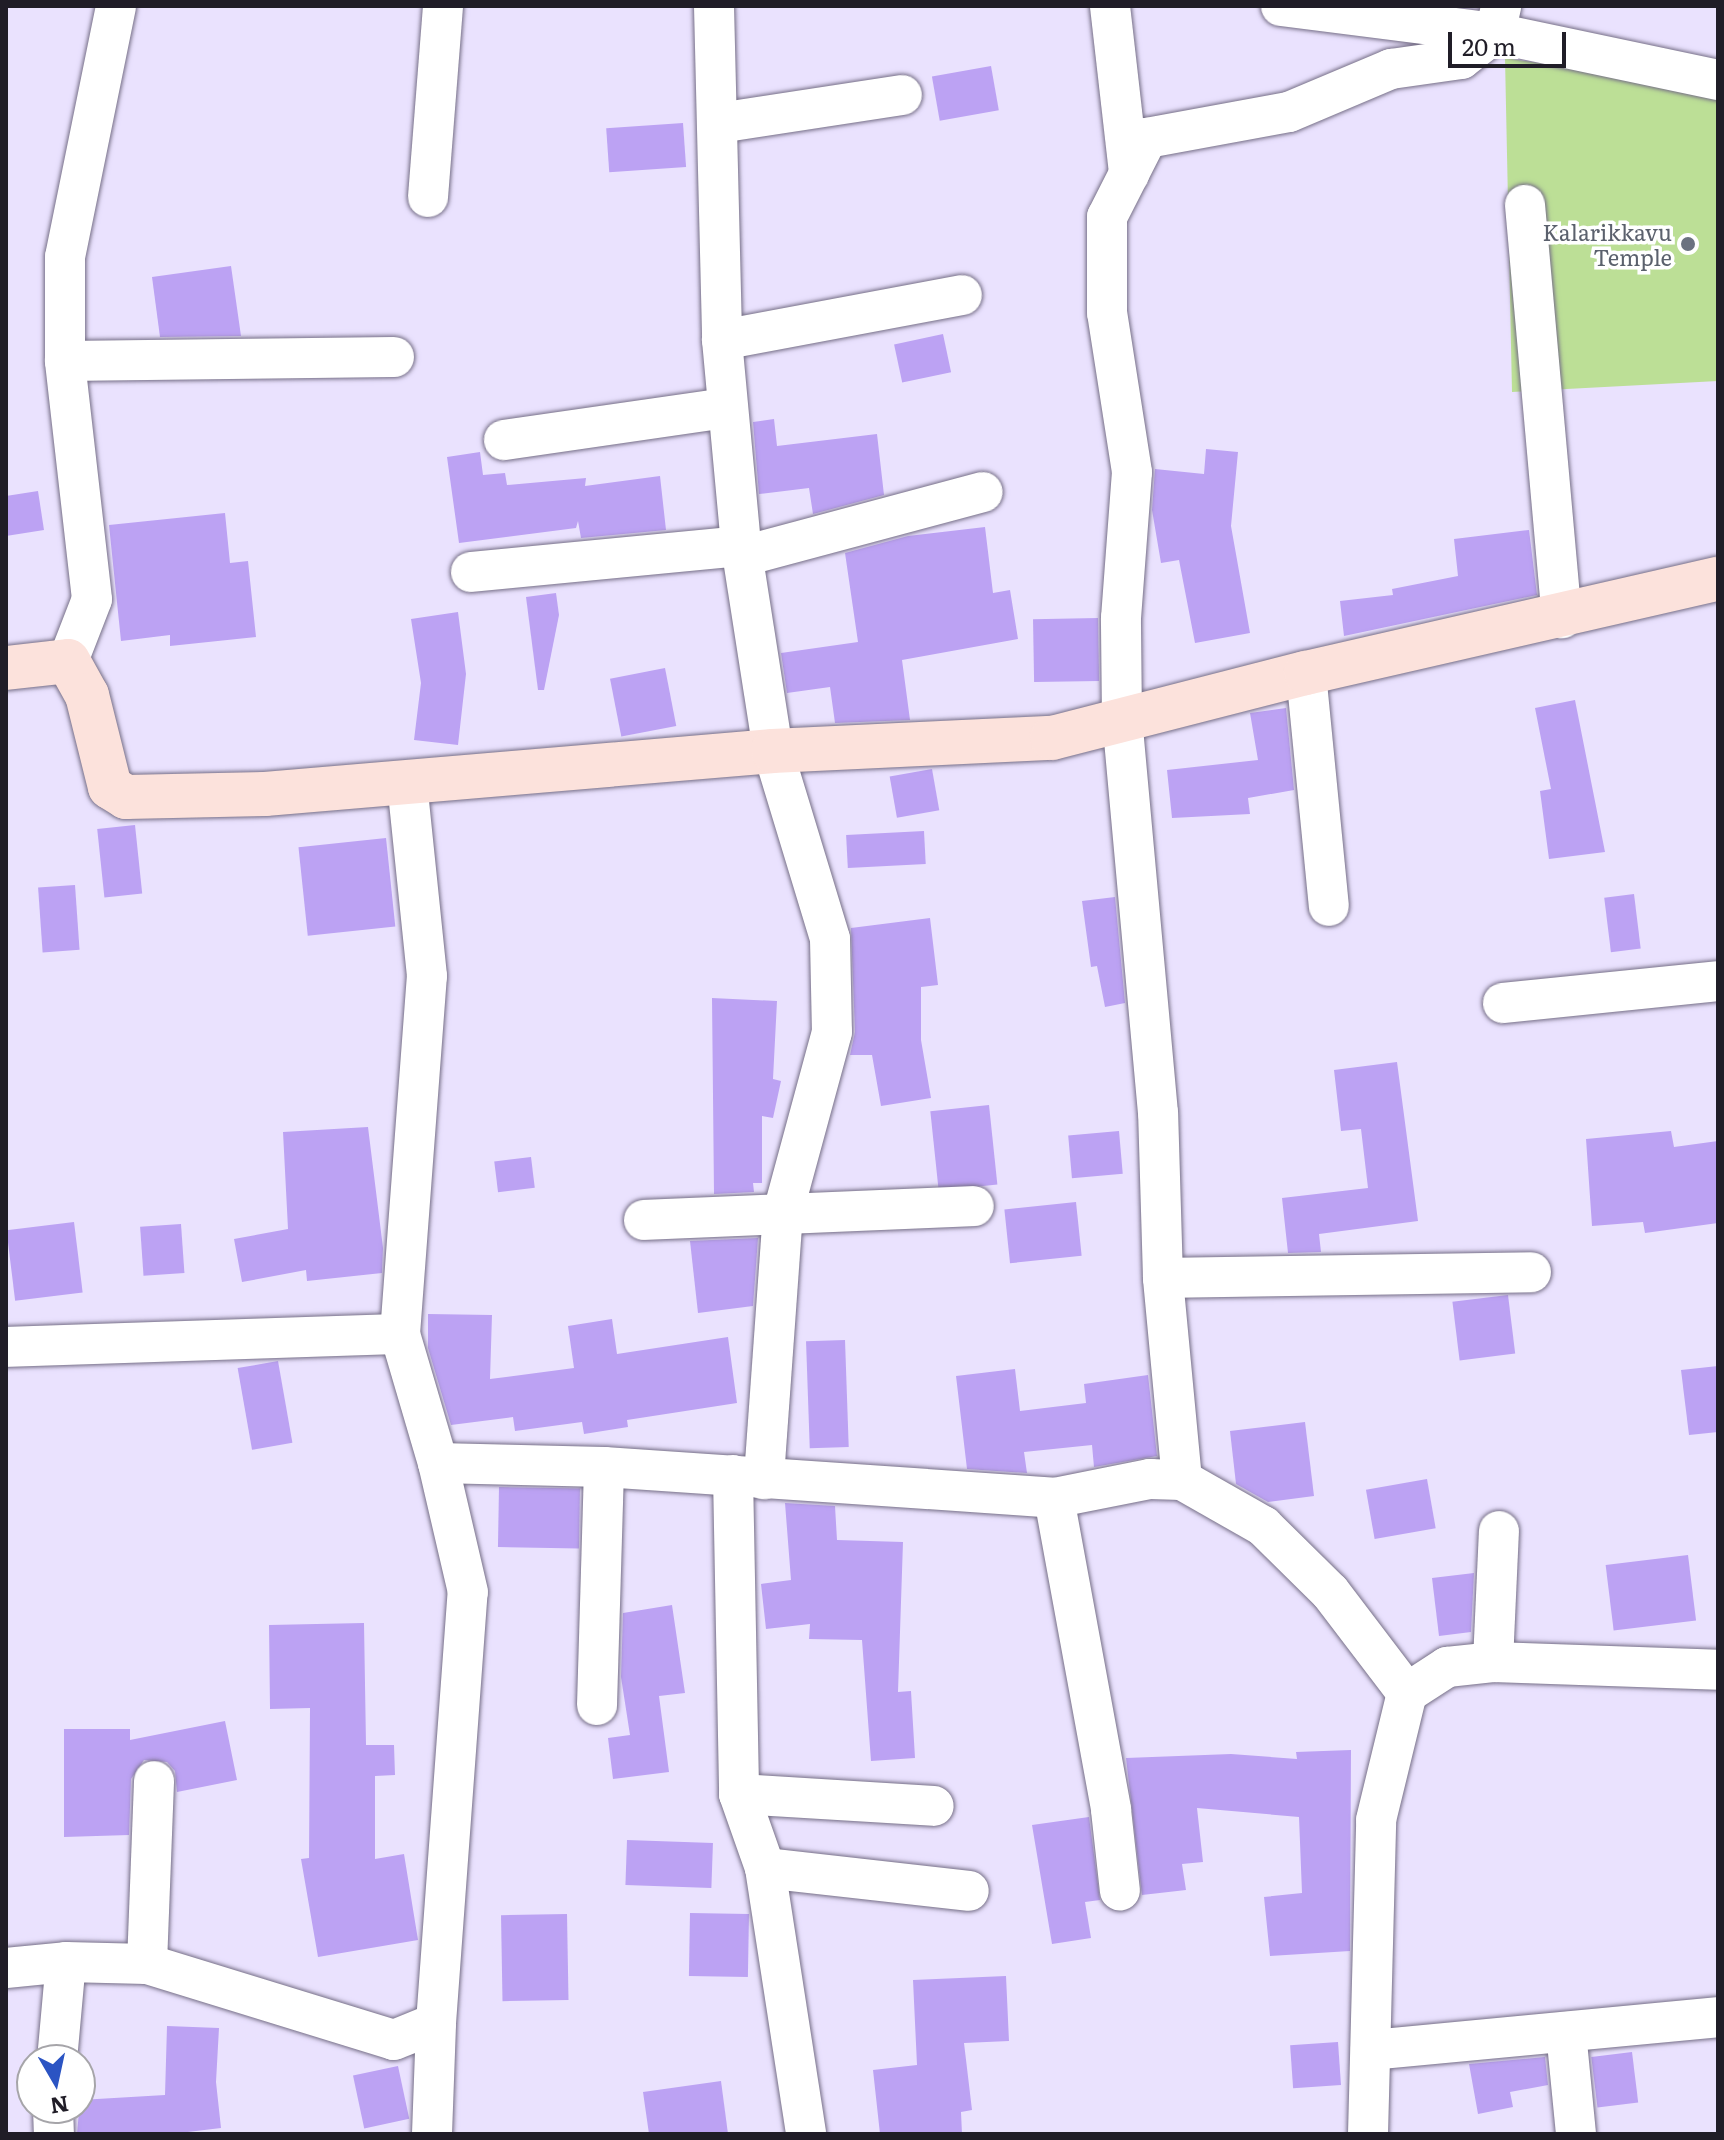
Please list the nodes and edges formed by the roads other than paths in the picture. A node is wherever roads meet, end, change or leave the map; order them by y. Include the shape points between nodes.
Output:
1 (116, 6) edge
2 (443, 6) edge
3 (714, 6) edge
4 (1110, 6) edge
5 (1281, 6) edge
6 (1498, 20) edge
7 (1718, 80) edge
8 (902, 95) dead end
9 (719, 123) junction
10 (1129, 174) junction
11 (428, 197) dead end
12 (1525, 205) dead end
13 (962, 295) dead end
14 (722, 340) junction
15 (394, 357) dead end
16 (65, 361) junction
17 (727, 408) junction
18 (504, 440) dead end
19 (983, 492) dead end
20 (742, 551) junction
21 (471, 572) dead end
22 (1718, 579) edge
23 (1562, 618) junction
24 (68, 661) junction
25 (6, 668) edge
26 (1306, 673) junction
27 (1122, 721) junction
28 (773, 751) junction
29 (407, 783) junction
30 (1329, 906) dead end
31 (1718, 981) edge
32 (1503, 1003) dead end
33 (974, 1206) dead end
34 (783, 1212) junction
35 (644, 1220) dead end
36 (1531, 1272) dead end
37 (1163, 1278) junction
38 (400, 1334) junction
39 (6, 1347) edge
40 (438, 1463) junction
41 (604, 1467) junction
42 (748, 1477) junction
43 (1182, 1480) junction
44 (1054, 1498) junction
45 (1499, 1531) dead end
46 (1493, 1662) junction
47 (1718, 1670) edge
48 (1407, 1693) junction
49 (597, 1705) dead end
50 (154, 1781) dead end
51 (739, 1794) junction
52 (934, 1806) dead end
53 (765, 1868) junction
54 (969, 1891) dead end
55 (1120, 1891) dead end
56 (66, 1962) junction
57 (147, 1964) junction
58 (6, 1968) edge
59 (1718, 2017) edge
60 (436, 2023) junction
61 (1566, 2032) junction
62 (58, 2044) edge
63 (1371, 2050) junction
64 (432, 2134) edge
65 (806, 2134) edge
66 (1368, 2134) edge
67 (1576, 2134) edge

1 - 16 street via 65,257
2 - 11 street
3 - 9 street
4 - 10 street
5 - 6 street
6 - 7 street
6 - 10 street via 1461,59 1391,69 1289,112 1147,138
8 - 9 street
9 - 14 street
10 - 27 street via 1107,217 1107,313 1132,472 1121,618
12 - 23 street
13 - 14 street
14 - 17 street
15 - 16 street
16 - 24 street via 92,599
17 - 18 street
17 - 20 street
19 - 20 street
20 - 21 street
20 - 28 street
22 - 23 street
23 - 26 street
24 - 25 street
24 - 29 street via 87,695 110,787 126,797
26 - 27 street
26 - 30 street
27 - 28 street via 1052,738
27 - 37 street via 1158,1113
28 - 29 street
28 - 34 street via 830,939 831,979 832,1032
29 - 38 street via 427,976
31 - 32 street
33 - 34 street
34 - 35 street
34 - 42 street
36 - 37 street
37 - 43 street
38 - 39 street
38 - 40 street
40 - 41 street
40 - 60 street via 468,1592
41 - 42 street
41 - 49 street
42 - 44 street
42 - 51 street
43 - 44 street via 1150,1479
43 - 48 street via 1263,1526 1330,1592
44 - 55 street via 1111,1810
45 - 46 street
46 - 47 street
46 - 48 street via 1447,1667
48 - 63 street via 1376,1820
50 - 57 street
51 - 52 street
51 - 53 street
53 - 54 street
53 - 65 street
56 - 57 street
56 - 58 street
56 - 62 street
57 - 60 street via 394,2040
59 - 61 street
60 - 64 street
61 - 63 street
61 - 67 street
63 - 66 street

